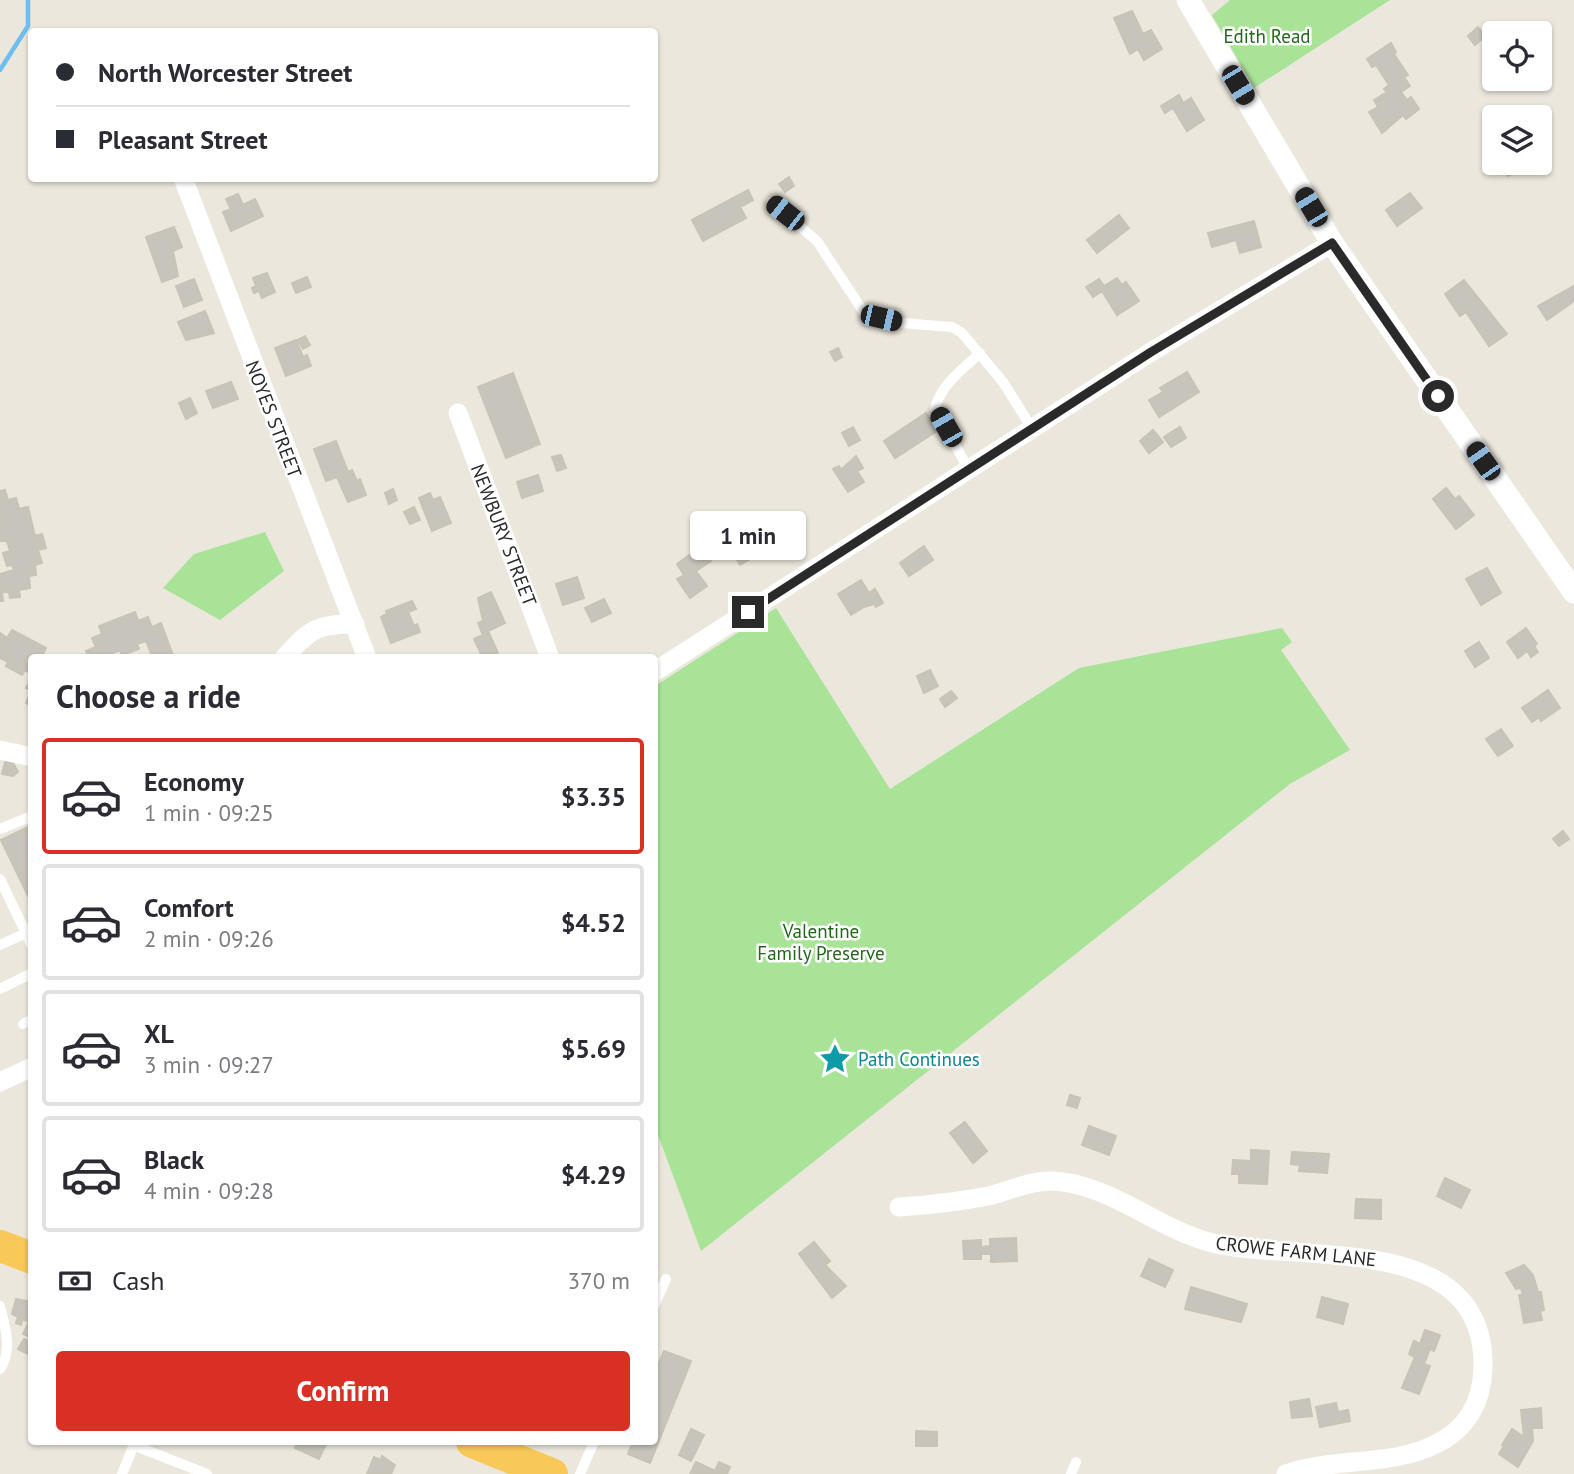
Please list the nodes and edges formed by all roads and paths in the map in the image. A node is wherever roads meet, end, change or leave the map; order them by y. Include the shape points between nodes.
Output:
1 (1188, 0) edge
2 (185, 182) edge
3 (771, 202) dead end
4 (1332, 243) junction
5 (980, 353) junction
6 (458, 413) dead end
7 (1033, 430) junction
8 (970, 470) junction
9 (1574, 592) edge
10 (355, 624) junction
11 (288, 654) edge
12 (366, 654) edge
13 (548, 654) edge
14 (658, 669) edge
15 (0, 750) edge
16 (28, 756) edge
17 (28, 818) edge
18 (0, 829) edge
19 (0, 879) edge
20 (26, 933) junction
21 (28, 937) edge
22 (0, 945) edge
23 (28, 975) edge
24 (0, 989) edge
25 (28, 1069) edge
26 (0, 1082) edge
27 (899, 1207) dead end
28 (0, 1246) edge
29 (28, 1256) edge
30 (666, 1279) dead end
31 (658, 1297) edge
32 (0, 1306) edge
33 (0, 1369) edge
34 (134, 1445) edge
35 (136, 1445) edge
36 (480, 1445) edge
37 (593, 1445) edge
38 (1076, 1462) dead end
39 (185, 1470) edge
40 (122, 1474) edge
41 (207, 1474) edge
42 (552, 1474) edge
43 (580, 1474) edge
44 (1071, 1474) edge
45 (1286, 1474) edge

1 - 4 street
2 - 10 street, NOYES STREET
3 - 5 lane via 817,241 863,310 901,323 952,327
4 - 7 street via 1151,352
4 - 9 street
5 - 7 lane
5 - 8 lane via 937,397 935,409
6 - 13 street, NEWBURY STREET
7 - 8 street
8 - 14 street
10 - 11 street via 325,624 310,631
10 - 12 street, NOYES STREET
15 - 16 street
17 - 18 lane
19 - 20 lane
20 - 21 lane
20 - 22 lane
23 - 24 lane
25 - 26 street
27 - 45 street, CROWE FARM LANE via 956,1202 1048,1181 1070,1183 1214,1243 1371,1258 1419,1272 1458,1297 1474,1323 1482,1351 1482,1384 1465,1424 1436,1444 1412,1453
28 - 29 highway
30 - 31 lane
32 - 33 lane via 7,1340 6,1361
34 - 40 lane
35 - 39 lane
36 - 42 highway
37 - 43 lane
38 - 44 lane
39 - 41 lane

